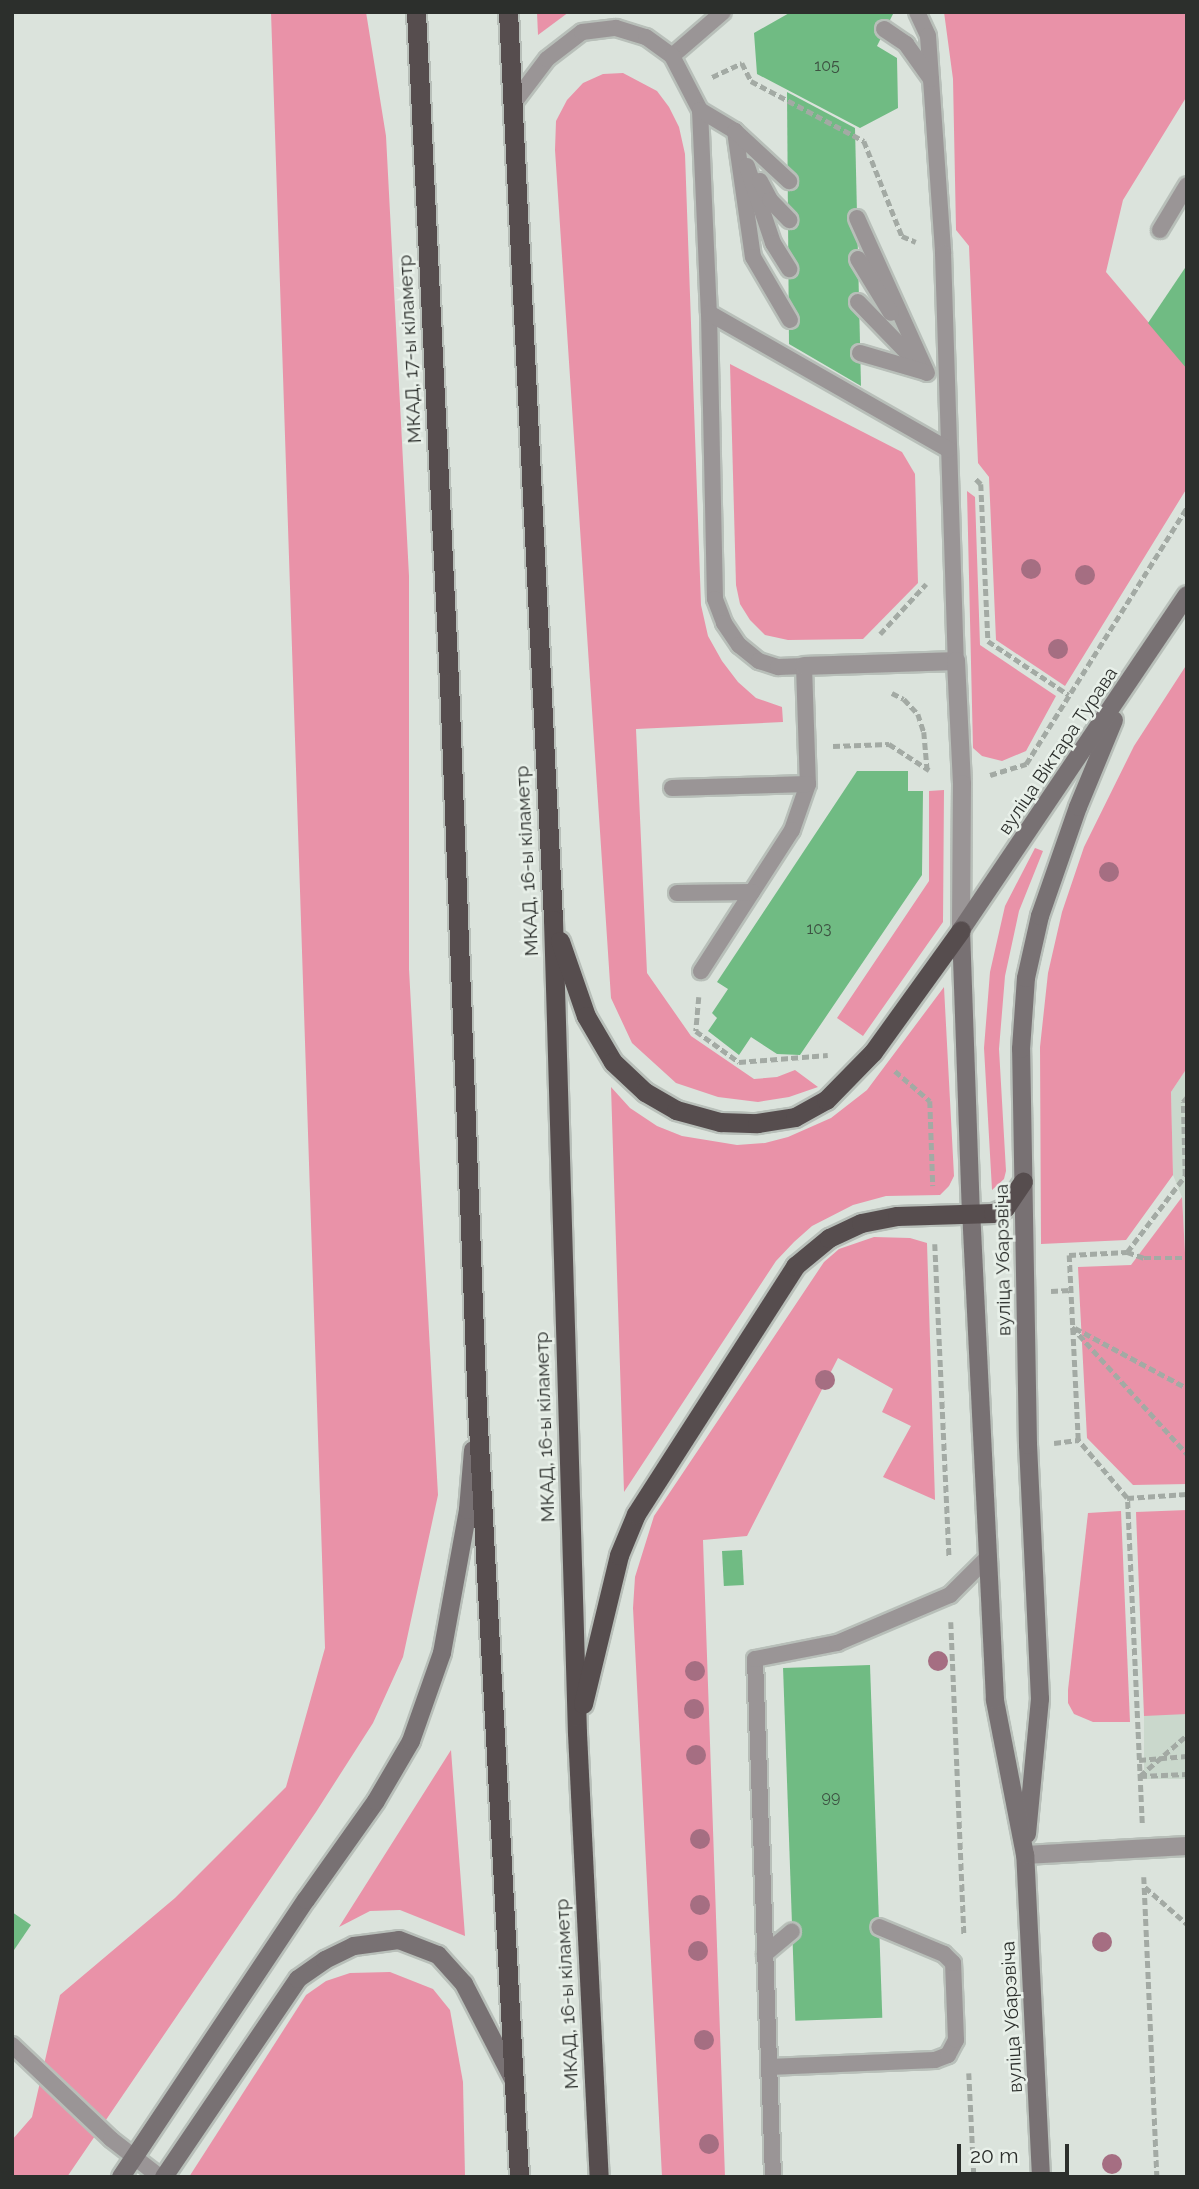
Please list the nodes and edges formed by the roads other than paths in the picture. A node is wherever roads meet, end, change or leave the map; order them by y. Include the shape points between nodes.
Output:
1 (416, 12) edge
2 (508, 12) edge
3 (723, 12) edge
4 (918, 12) edge
5 (884, 29) dead end
6 (672, 56) junction
7 (932, 81) junction
8 (513, 104) junction
9 (700, 110) junction
10 (734, 131) junction
11 (789, 181) dead end
12 (1187, 186) edge
13 (857, 218) dead end
14 (789, 220) dead end
15 (1160, 230) dead end
16 (858, 258) dead end
17 (789, 269) dead end
18 (858, 302) dead end
19 (709, 313) junction
20 (790, 320) dead end
21 (860, 353) dead end
22 (927, 373) junction
23 (948, 400) junction
24 (949, 450) junction
25 (1187, 595) edge
26 (956, 661) junction
27 (804, 666) junction
28 (1130, 683) junction
29 (808, 784) junction
30 (672, 788) dead end
31 (752, 892) junction
32 (677, 893) dead end
33 (553, 920) junction
34 (961, 930) junction
35 (701, 971) road end
36 (1023, 1181) junction
37 (971, 1216) junction
38 (477, 1408) junction
39 (988, 1557) junction
40 (577, 1733) junction
41 (1187, 1846) edge
42 (1025, 1855) junction
43 (879, 1927) dead end
44 (792, 1931) dead end
45 (765, 1954) junction
46 (12, 2045) edge
47 (769, 2067) junction
48 (514, 2081) junction
49 (133, 2158) junction
50 (121, 2177) edge
51 (162, 2177) edge
52 (519, 2177) edge
53 (599, 2177) edge
54 (773, 2177) edge
55 (1041, 2177) edge

1 - 38 highway, МКАД, 17-ы кіламетр via 449,683
2 - 8 highway
3 - 6 lane
4 - 7 lane via 928,36
5 - 7 lane via 906,44
6 - 8 lane via 646,37 616,28 582,32 547,59
6 - 9 lane
7 - 23 lane
8 - 33 highway, МКАД, 16-ы кіламетр
9 - 10 lane
9 - 19 lane
10 - 11 lane
10 - 14 lane via 770,200
10 - 17 lane via 773,243
10 - 20 lane via 753,257
12 - 15 lane
13 - 22 lane
16 - 22 lane
18 - 22 lane
19 - 24 lane
19 - 27 lane via 715,599 739,645 759,661 778,667
21 - 22 lane
22 - 23 lane
23 - 24 lane
24 - 26 lane
25 - 28 main road, вуліца Віктара Турава
26 - 27 street
26 - 34 street via 962,784
27 - 29 lane
28 - 34 main road, вуліца Віктара Турава
28 - 36 main road, вуліца Убарэвіча via 1078,807 1040,916 1026,978 1020,1049
29 - 30 lane
29 - 31 lane via 792,830
31 - 32 lane
31 - 35 lane
33 - 34 highway via 586,1016 613,1062 645,1092 676,1110 720,1122 745,1123 794,1116 826,1100 873,1052
33 - 40 highway, МКАД, 16-ы кіламетр
34 - 37 main road, вуліца Убарэвіча
36 - 37 highway via 1006,1208
36 - 42 main road, вуліца Убарэвіча via 1028,1445 1040,1699
37 - 39 main road, вуліца Убарэвіча
37 - 40 highway via 897,1216 861,1223 829,1238 795,1266 636,1514 615,1568
38 - 48 highway
38 - 49 main road via 454,1596 442,1653 411,1741 376,1801
39 - 42 main road, вуліца Убарэвіча via 995,1700
39 - 45 lane via 950,1595 837,1643 755,1659
40 - 53 highway, МКАД, 16-ы кіламетр
41 - 42 street
42 - 55 main road, вуліца Убарэвіча
43 - 47 lane via 944,1954 953,1963 956,2040 948,2055 935,2060
44 - 45 lane
45 - 47 lane
46 - 49 lane
47 - 54 lane
48 - 51 main road via 464,1984 438,1955 399,1940 354,1946 298,1979
48 - 52 highway
49 - 50 main road
49 - 51 lane

